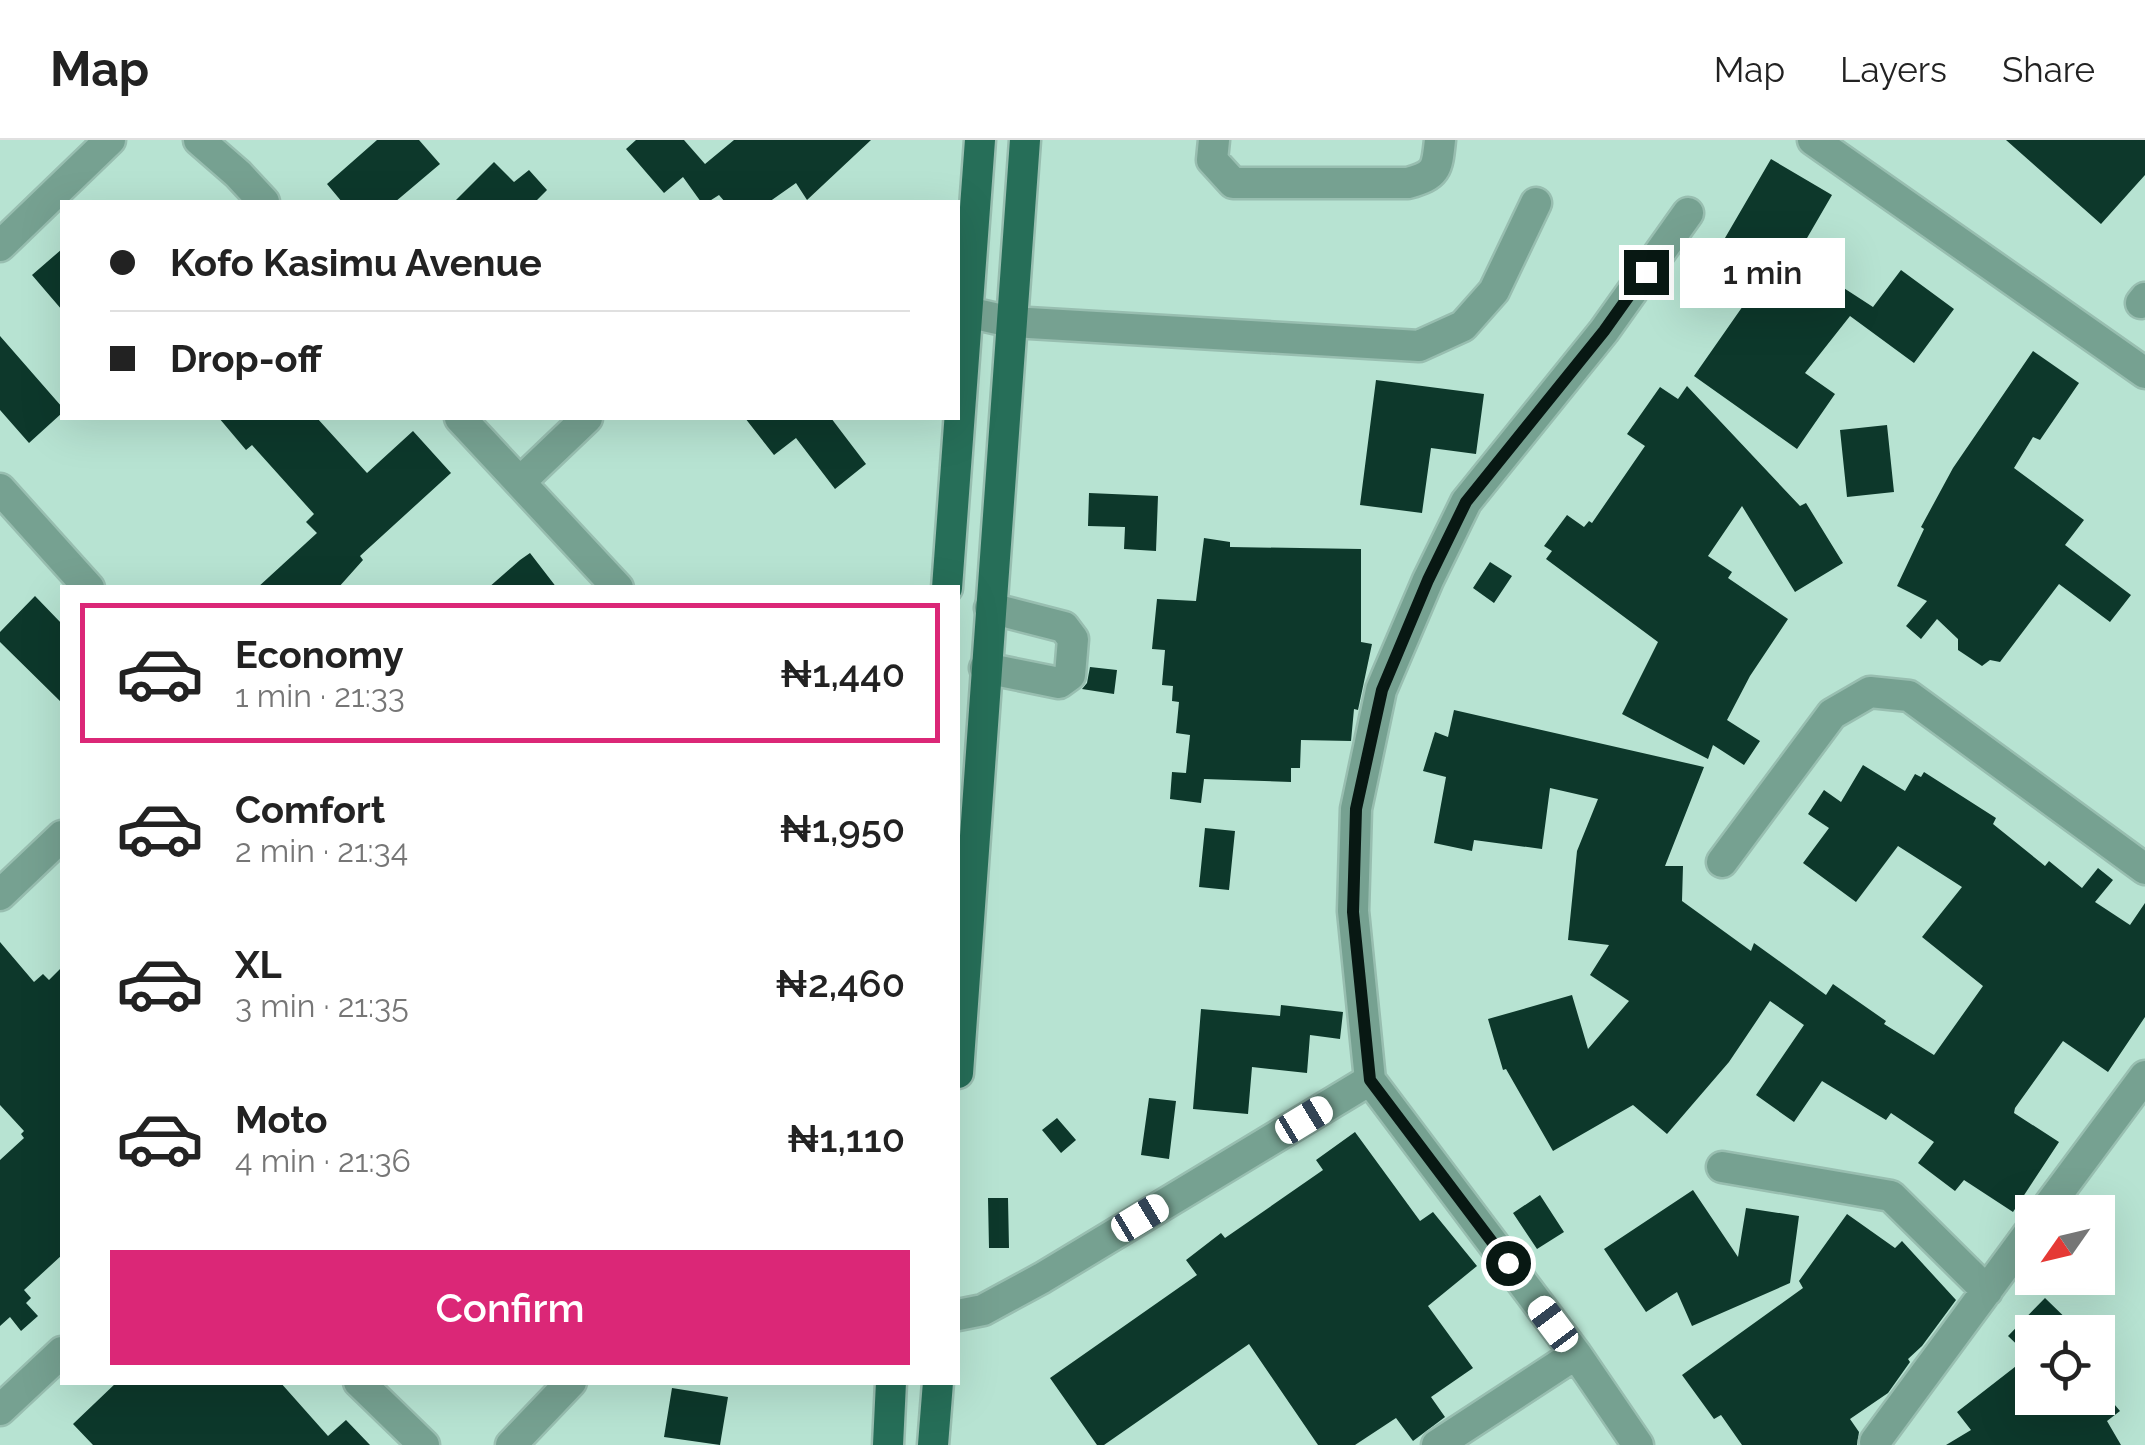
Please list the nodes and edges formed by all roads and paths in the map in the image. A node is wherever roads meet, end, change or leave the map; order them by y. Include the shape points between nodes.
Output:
1 (110, 140) edge
2 (199, 140) edge
3 (980, 140) edge
4 (1025, 140) edge
5 (1214, 140) edge
6 (1440, 140) edge
7 (1812, 140) edge
8 (262, 200) edge
9 (1536, 203) dead end
10 (1688, 213) dead end
11 (0, 246) edge
12 (967, 312) junction
13 (1011, 322) junction
14 (2145, 373) edge
15 (960, 409) edge
16 (462, 420) edge
17 (585, 420) edge
18 (959, 420) edge
19 (520, 482) junction
20 (0, 489) edge
21 (86, 585) edge
22 (615, 585) edge
23 (947, 585) edge
24 (990, 608) junction
25 (986, 668) junction
26 (60, 838) edge
27 (1722, 862) dead end
28 (2145, 869) edge
29 (0, 895) edge
30 (960, 1044) edge
31 (2145, 1076) edge
32 (1370, 1080) junction
33 (1722, 1167) dead end
34 (2057, 1195) edge
35 (2015, 1251) edge
36 (1987, 1290) junction
37 (960, 1315) edge
38 (60, 1354) edge
39 (1576, 1354) junction
40 (362, 1385) edge
41 (568, 1385) edge
42 (891, 1385) edge
43 (938, 1385) edge
44 (0, 1410) edge
45 (1875, 1442) dead end
46 (424, 1445) edge
47 (510, 1445) edge
48 (888, 1445) edge
49 (933, 1445) edge
50 (1436, 1445) edge
51 (1638, 1445) edge

1 - 11 street
2 - 8 street
3 - 12 main road
4 - 13 main road
5 - 6 street via 1212,160 1233,182 1290,183 1428,178 1438,166
7 - 14 street
9 - 13 street via 1494,291 1463,326 1419,346
10 - 32 street via 1604,331 1466,502 1382,690 1356,809 1353,912
12 - 13 street
12 - 15 main road
13 - 24 main road
16 - 19 street
17 - 19 street
18 - 23 main road
19 - 22 street
20 - 21 street
24 - 25 main road
24 - 25 street via 1064,627 1073,639 1070,675 1059,683
25 - 30 main road
26 - 29 street
27 - 28 street via 1832,714 1870,692 1909,696
31 - 34 street
32 - 37 street via 1042,1278 983,1310
32 - 39 street
33 - 36 street via 1891,1196
35 - 36 street
36 - 45 street
38 - 44 street
39 - 50 street
39 - 51 street
40 - 46 street
41 - 47 street
42 - 48 main road
43 - 49 main road

